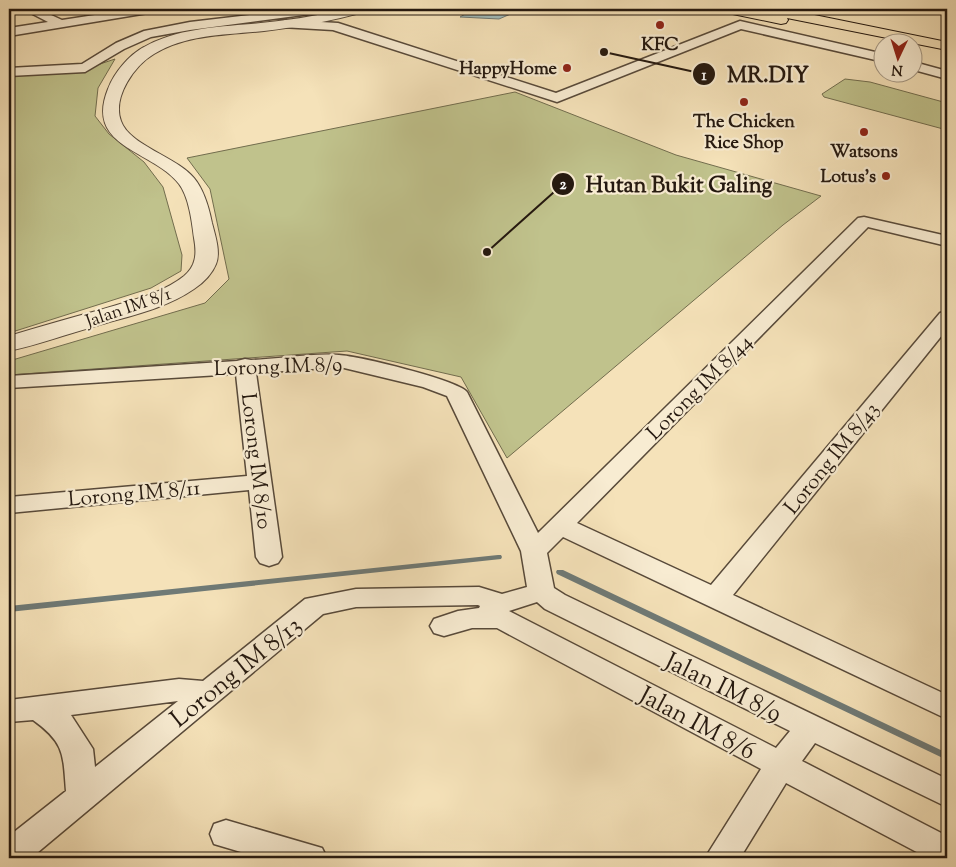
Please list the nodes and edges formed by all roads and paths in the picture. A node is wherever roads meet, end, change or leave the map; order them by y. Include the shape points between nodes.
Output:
1 (29, 9) edge
2 (154, 9) edge
3 (359, 9) edge
4 (728, 9) edge
5 (765, 9) edge
6 (272, 17) edge
7 (333, 17) edge
8 (61, 24) junction
9 (9, 32) edge
10 (874, 39) edge
11 (947, 46) edge
12 (924, 49) edge
13 (947, 54) edge
14 (874, 56) edge
15 (924, 69) edge
16 (9, 72) edge
17 (947, 75) edge
18 (947, 241) edge
19 (947, 317) edge
20 (9, 344) edge
21 (245, 366) junction
22 (9, 382) edge
23 (260, 482) junction
24 (9, 505) edge
25 (560, 525) junction
26 (534, 551) junction
27 (269, 557) dead end
28 (541, 592) junction
29 (715, 599) junction
30 (493, 609) junction
31 (444, 626) dead end
32 (208, 693) junction
33 (947, 708) edge
34 (23, 709) edge
35 (810, 728) junction
36 (781, 765) junction
37 (947, 794) edge
38 (82, 796) junction
39 (226, 834) dead end
40 (947, 852) edge
41 (9, 856) edge
42 (310, 858) edge
43 (722, 858) edge

1 - 8 street
2 - 8 street
3 - 7 street, Jalan IM 8/1
4 - 10 main road
5 - 11 main road
6 - 7 street, Jalan IM 8/1
6 - 16 street via 148,34 120,46 85,68
6 - 20 street, Jalan IM 8/1 via 162,44 138,58 112,98 109,111 116,129 187,181 207,252 201,270 185,286 169,295
7 - 14 street via 557,98 740,25
8 - 9 street
12 - 13 main road
15 - 17 street
18 - 25 street, Lorong IM 8/44 via 864,222
19 - 29 street, Lorong IM 8/43
21 - 22 street, Lorong IM 8/9
21 - 23 street, Lorong IM 8/10
21 - 26 street, Lorong IM 8/9 via 340,361 430,382 456,392
23 - 24 street, Lorong IM 8/11
23 - 27 street, Lorong IM 8/10
25 - 26 street, Lorong IM 8/44
25 - 29 street
26 - 28 street
28 - 30 street
28 - 35 street, Jalan IM 8/9 via 555,602
29 - 33 street
30 - 31 street, Jalan IM 8/6
30 - 32 street, Lorong IM 8/13 via 479,596 356,598 314,606
30 - 36 street, Jalan IM 8/6 via 502,619
32 - 34 street via 179,690
32 - 38 street, Lorong IM 8/13
34 - 38 street via 60,723 78,749
35 - 36 street
35 - 37 street, Jalan IM 8/9
36 - 40 street, Jalan IM 8/6
36 - 43 street
38 - 41 street, Lorong IM 8/13
39 - 42 street

